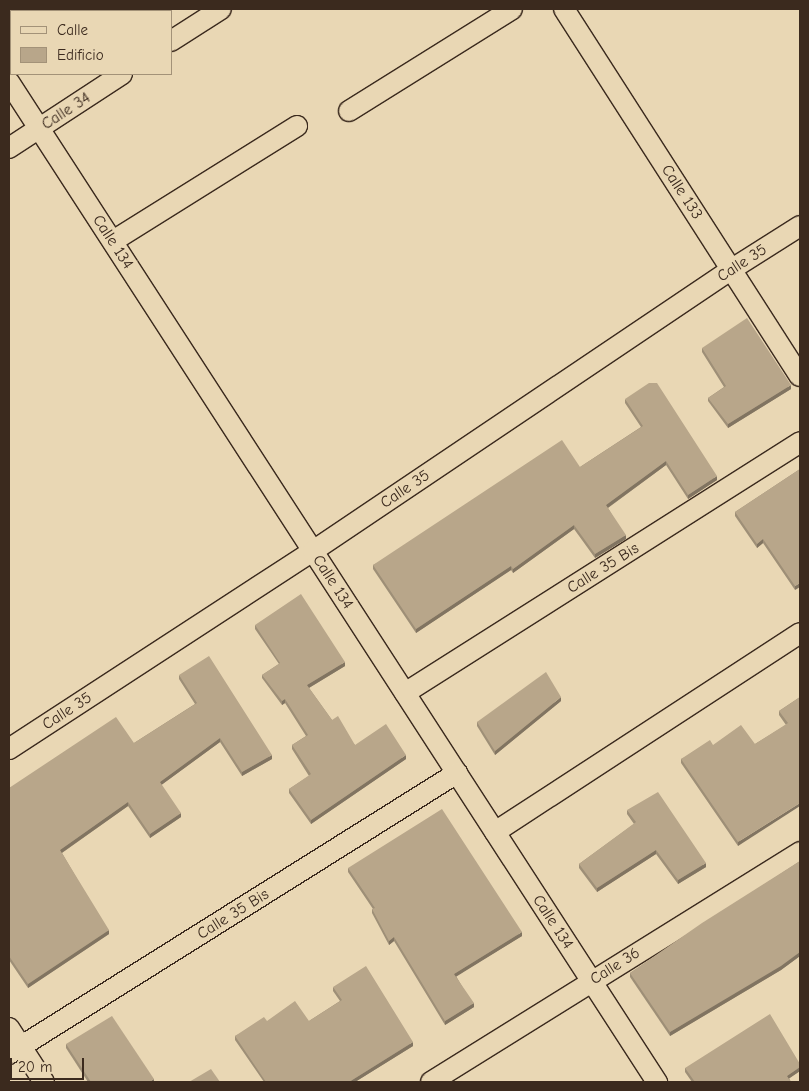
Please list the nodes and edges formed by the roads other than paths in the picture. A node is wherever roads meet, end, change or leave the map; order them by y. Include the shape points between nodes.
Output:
1 (221, 9) edge
2 (512, 9) edge
3 (564, 9) edge
4 (172, 40) edge
5 (120, 75) edge
6 (9, 82) edge
7 (349, 111) dead end
8 (297, 126) dead end
9 (39, 129) junction
10 (9, 148) edge
11 (800, 226) edge
12 (113, 242) junction
13 (732, 269) junction
14 (800, 376) edge
15 (800, 442) edge
16 (313, 551) junction
17 (800, 633) edge
18 (405, 693) junction
19 (9, 749) edge
20 (457, 773) junction
21 (495, 832) junction
22 (800, 852) edge
23 (592, 981) junction
24 (9, 1028) edge
25 (15, 1050) edge
26 (44, 1082) edge
27 (431, 1082) edge
28 (657, 1082) edge

1 - 4 street
2 - 7 street
3 - 13 street, Calle 133
5 - 9 street, Calle 34
6 - 9 street, Calle 134
8 - 12 street
9 - 10 street, Calle 34
9 - 12 street, Calle 134
11 - 13 street, Calle 35
12 - 16 street, Calle 134
13 - 14 street, Calle 133
13 - 16 street, Calle 35
15 - 18 street, Calle 35 Bis
16 - 18 street, Calle 134
16 - 19 street, Calle 35
17 - 21 street
18 - 20 street, Calle 134
20 - 21 street, Calle 134
20 - 25 street, Calle 35 Bis
21 - 23 street, Calle 134
22 - 23 street, Calle 36
23 - 27 street, Calle 36
23 - 28 street, Calle 134
24 - 25 street
25 - 26 street

